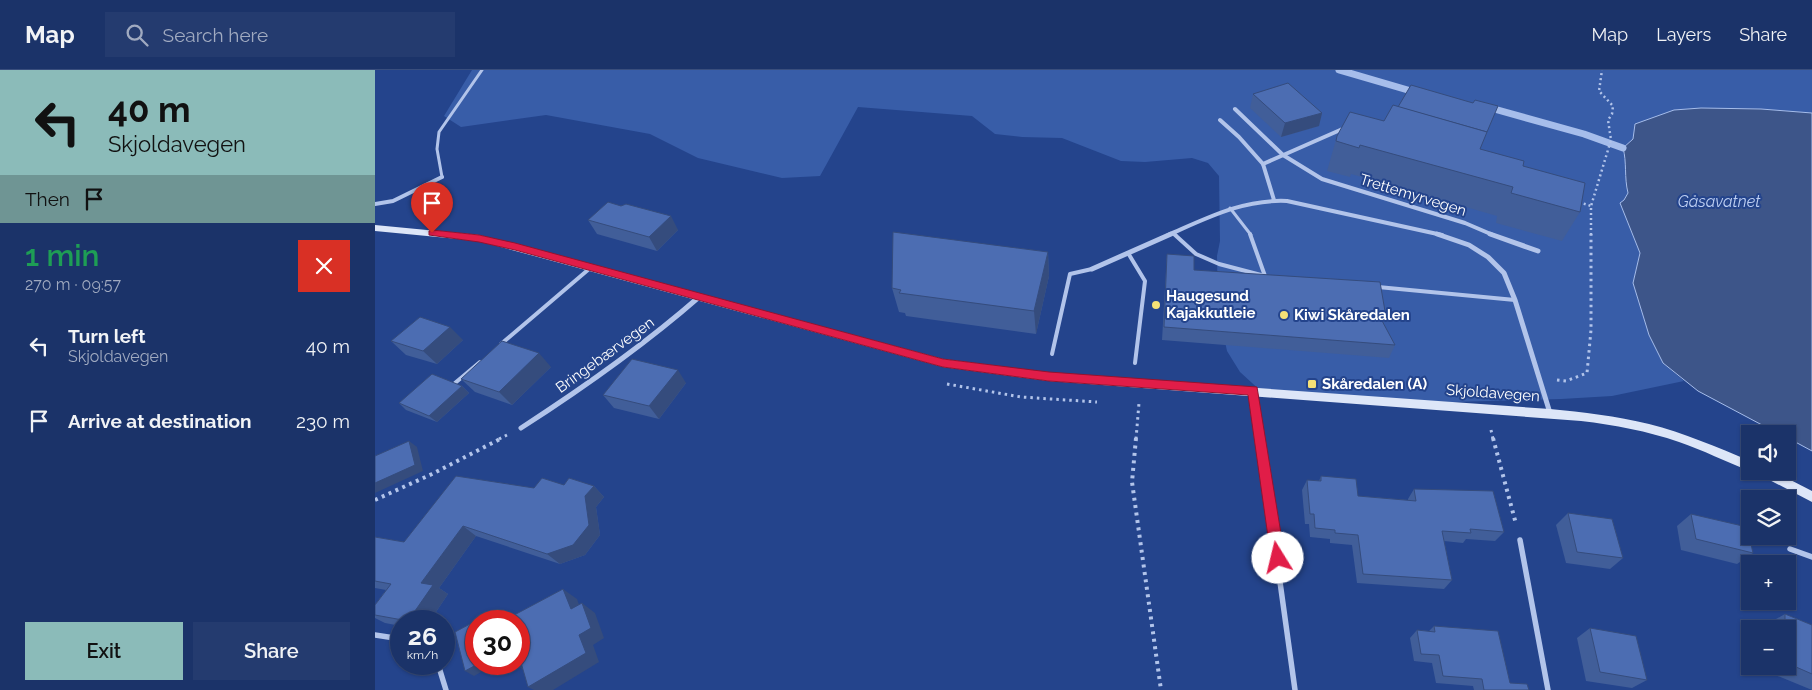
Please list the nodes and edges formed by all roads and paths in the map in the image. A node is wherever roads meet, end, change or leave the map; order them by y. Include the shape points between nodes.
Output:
1 (482, 70) edge
2 (1602, 70) edge
3 (1235, 109) dead end
4 (1220, 120) dead end
5 (1350, 126) edge
6 (1283, 155) junction
7 (1263, 164) junction
8 (442, 177) joint
9 (1274, 200) junction
10 (1577, 201) edge
11 (375, 204) edge
12 (1591, 206) junction
13 (1230, 208) junction
14 (375, 228) edge
15 (1173, 233) junction
16 (1538, 251) dead end
17 (1128, 253) junction
18 (589, 269) junction
19 (1091, 269) joint
20 (1265, 276) junction
21 (1275, 277) edge
22 (1373, 286) edge
23 (699, 297) junction
24 (1515, 300) junction
25 (500, 345) edge
26 (1052, 354) dead end
27 (485, 358) edge
28 (1135, 364) dead end
29 (1541, 379) junction
30 (455, 383) edge
31 (1253, 390) junction
32 (1139, 404) dead end
33 (1550, 413) junction
34 (521, 428) joint
35 (1491, 430) dead end
36 (1741, 462) edge
37 (1779, 480) edge
38 (1812, 497) edge
39 (375, 500) edge
40 (1520, 540) joint
41 (1790, 549) dead end
42 (1812, 557) edge
43 (375, 635) edge
44 (390, 637) edge
45 (441, 675) edge
46 (446, 690) edge
47 (1161, 690) edge
48 (1295, 690) edge
49 (1548, 690) edge

1 - 8 lane via 439,132 437,149
2 - 12 path via 1599,91 1613,106 1608,120 1611,140
3 - 6 street, Trettemyrvegen
4 - 7 street
5 - 6 street
6 - 7 street
6 - 16 street, Trettemyrvegen via 1323,180 1465,223
7 - 9 street
8 - 11 street via 393,200
9 - 13 street
9 - 24 street via 1412,228 1469,245 1488,256 1504,273
10 - 12 path
12 - 29 path via 1591,330 1587,373 1566,381
13 - 15 street
13 - 20 lane via 1250,233
14 - 18 main road, Skjoldavegen via 479,238
15 - 17 street
15 - 20 lane via 1196,254 1219,264
17 - 19 street
17 - 28 lane via 1145,281
18 - 23 main road, Skjoldavegen
18 - 25 lane
19 - 26 lane via 1070,274
20 - 21 lane
22 - 24 lane
23 - 31 main road, Skjoldavegen via 943,363 1049,377
23 - 34 street, Bringebærvegen via 595,379
24 - 29 street
27 - 30 lane
29 - 33 street
31 - 33 main road, Skjoldavegen
31 - 48 street
32 - 47 path via 1132,482
33 - 36 main road, Skjoldavegen via 1635,425 1681,438
34 - 39 path
35 - 40 path
37 - 38 main road
40 - 49 street
41 - 42 street
43 - 44 street
45 - 46 street

